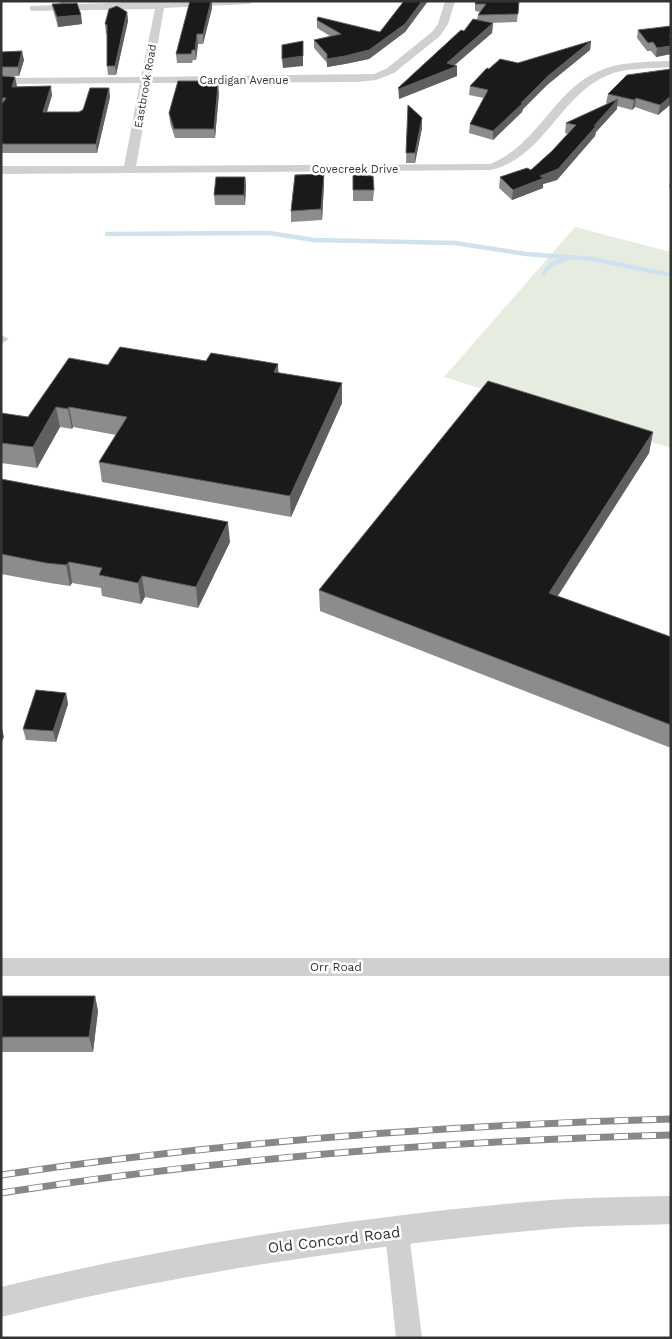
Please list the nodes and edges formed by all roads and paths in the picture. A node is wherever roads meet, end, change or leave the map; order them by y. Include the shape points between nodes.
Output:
1 (249, 1) edge
2 (450, 1) edge
3 (161, 3) edge
4 (33, 8) dead end
5 (671, 64) edge
6 (146, 80) junction
7 (1, 81) edge
8 (1, 170) edge
9 (129, 170) junction
10 (1, 967) edge
11 (671, 967) edge
12 (671, 1210) edge
13 (397, 1233) junction
14 (1, 1302) edge
15 (408, 1338) edge

1 - 3 street
2 - 6 street, Cardigan Avenue via 443,24 436,34 390,71 376,77
3 - 4 street
3 - 6 street, Eastbrook Road
5 - 9 street, Covecreek Drive via 616,70 595,77 515,158 491,167
6 - 7 street, Cardigan Avenue
6 - 9 street, Eastbrook Road
8 - 9 street, Covecreek Drive
10 - 11 street, Orr Road
12 - 13 street, Old Concord Road via 540,1215
13 - 14 street, Old Concord Road via 282,1245 99,1278
13 - 15 street

